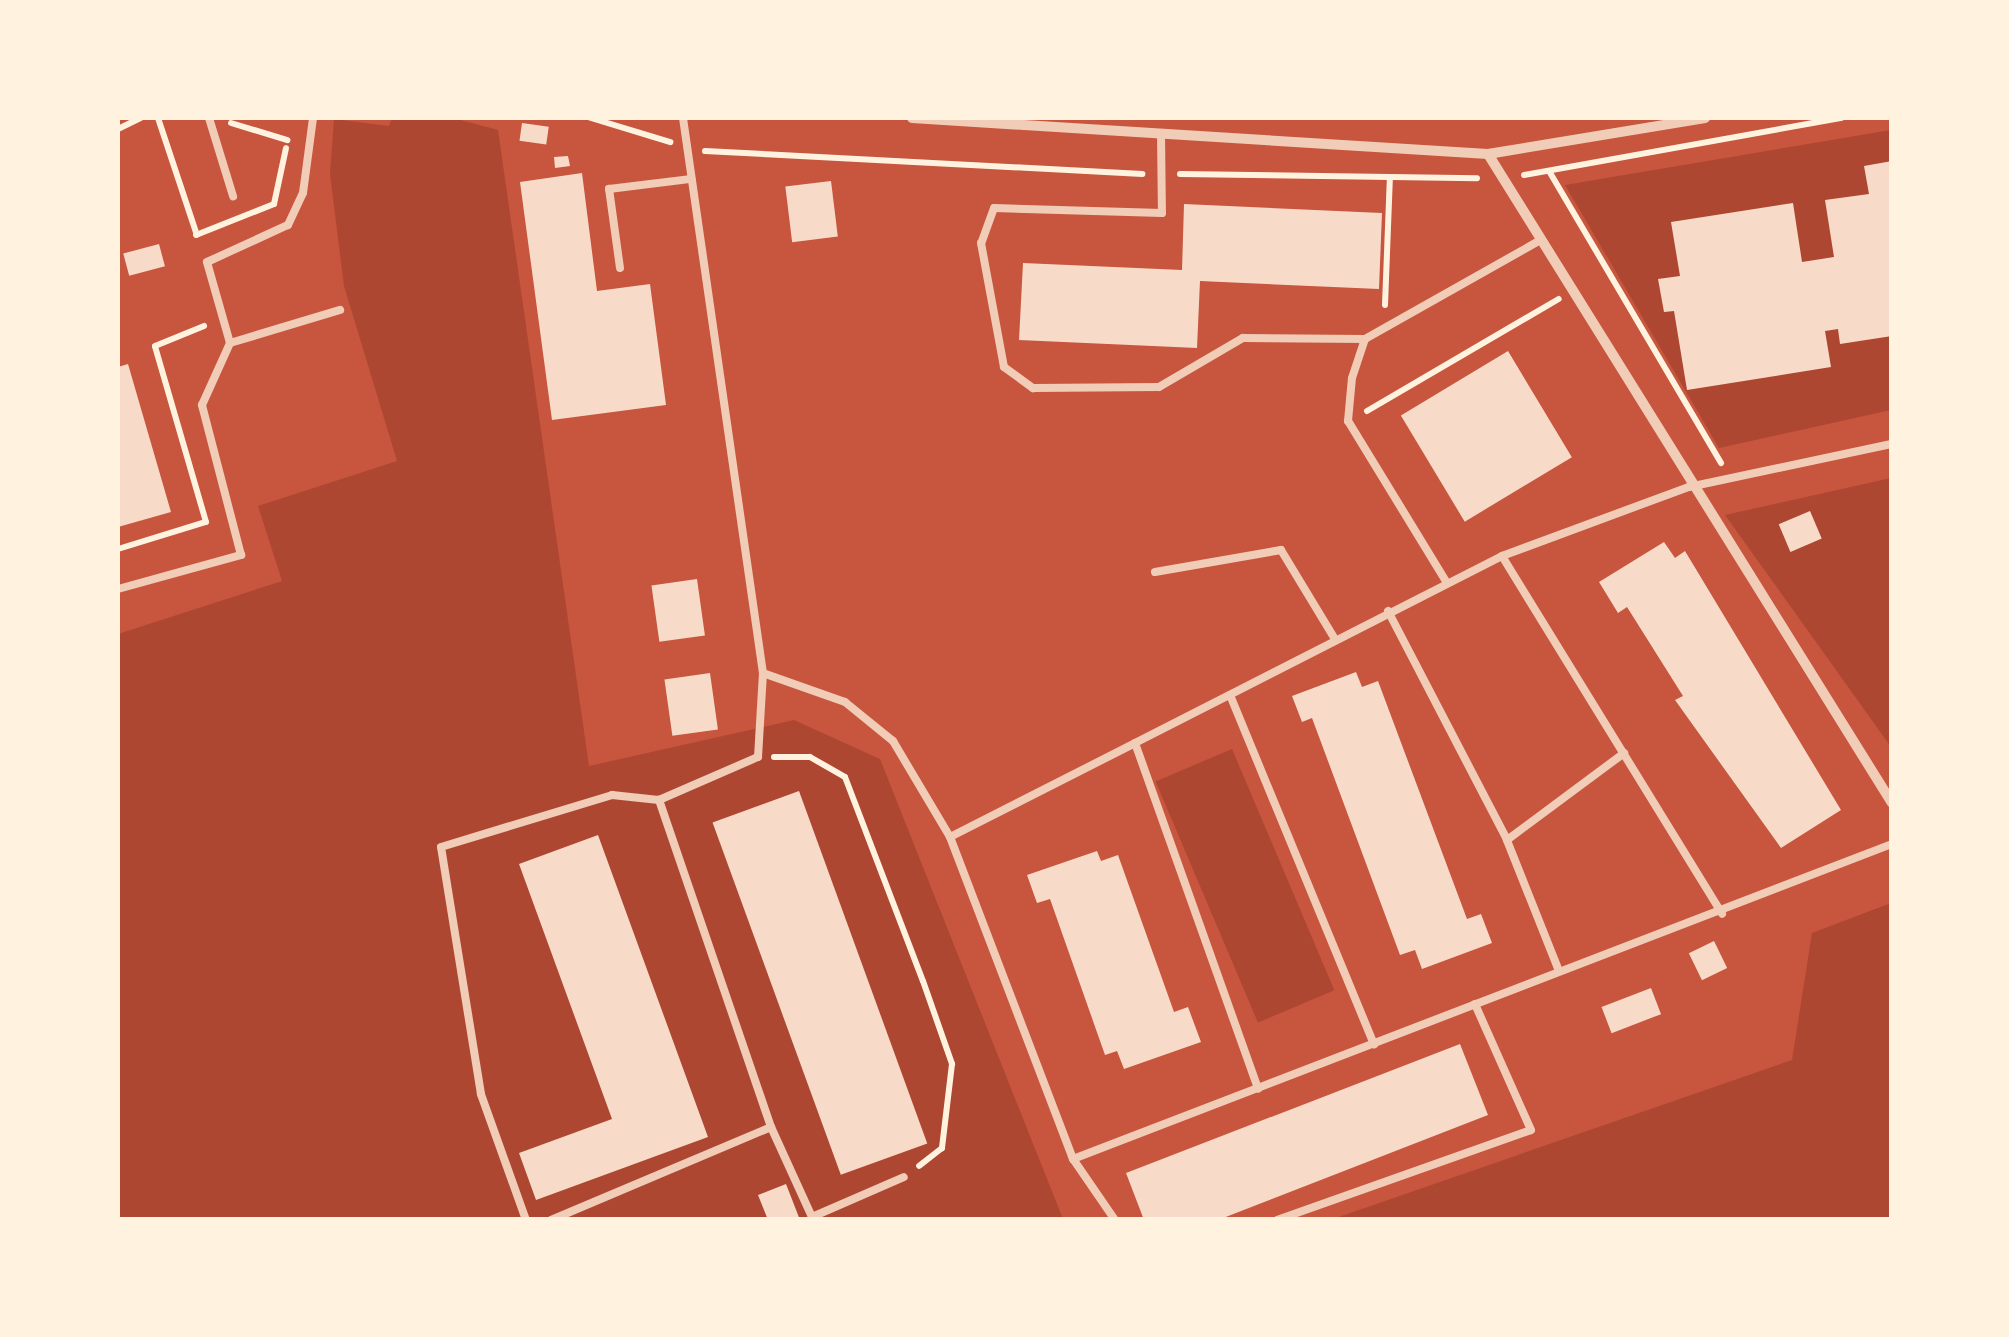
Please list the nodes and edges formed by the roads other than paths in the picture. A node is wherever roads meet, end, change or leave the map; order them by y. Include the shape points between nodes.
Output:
1 (212, 118) edge
2 (313, 118) edge
3 (683, 118) edge
4 (912, 118) edge
5 (1706, 118) edge
6 (1161, 134) junction
7 (1488, 154) junction
8 (691, 180) junction
9 (233, 196) dead end
10 (1541, 240) junction
11 (620, 268) dead end
12 (340, 310) dead end
13 (1366, 339) junction
14 (230, 342) junction
15 (1892, 444) edge
16 (1689, 487) junction
17 (1502, 556) junction
18 (1155, 572) dead end
19 (1447, 583) junction
20 (118, 588) edge
21 (1388, 611) junction
22 (1335, 639) junction
23 (762, 673) junction
24 (1230, 695) junction
25 (1135, 743) junction
26 (1624, 752) junction
27 (659, 800) junction
28 (1892, 803) edge
29 (950, 838) junction
30 (1506, 840) junction
31 (1892, 844) edge
32 (1722, 914) junction
33 (1559, 972) junction
34 (1475, 1004) junction
35 (1374, 1044) junction
36 (1258, 1089) junction
37 (771, 1127) junction
38 (1074, 1159) junction
39 (904, 1177) road end
40 (526, 1220) edge
41 (551, 1220) edge
42 (1115, 1220) edge
43 (1277, 1220) edge

1 - 9 lane
2 - 14 lane via 303,193 288,225 206,262
3 - 8 lane
4 - 6 street
5 - 7 street
6 - 7 street
6 - 13 lane via 1162,213 994,208 981,244 1004,367 1033,388 1159,387 1242,338
7 - 10 street
8 - 11 lane via 610,189
8 - 23 lane
10 - 13 lane
10 - 16 street
12 - 14 lane
13 - 19 lane via 1348,422
14 - 20 lane via 202,405 241,555
15 - 16 lane
16 - 17 lane
16 - 28 street
17 - 19 lane
17 - 26 lane
18 - 22 lane via 1281,550
19 - 21 lane
21 - 22 lane
21 - 30 lane
22 - 24 lane
23 - 27 lane via 758,757
23 - 29 lane via 845,702 893,741
24 - 25 lane
24 - 35 lane
25 - 29 lane
25 - 36 lane
26 - 30 lane
26 - 32 lane
27 - 37 lane
27 - 40 lane via 612,795 441,848 481,1094
29 - 38 lane
30 - 33 lane
31 - 32 lane
32 - 33 lane
33 - 34 lane
34 - 35 lane
34 - 43 lane via 1531,1130
35 - 36 lane
36 - 38 lane
37 - 39 lane via 812,1216
37 - 41 lane
38 - 42 lane

